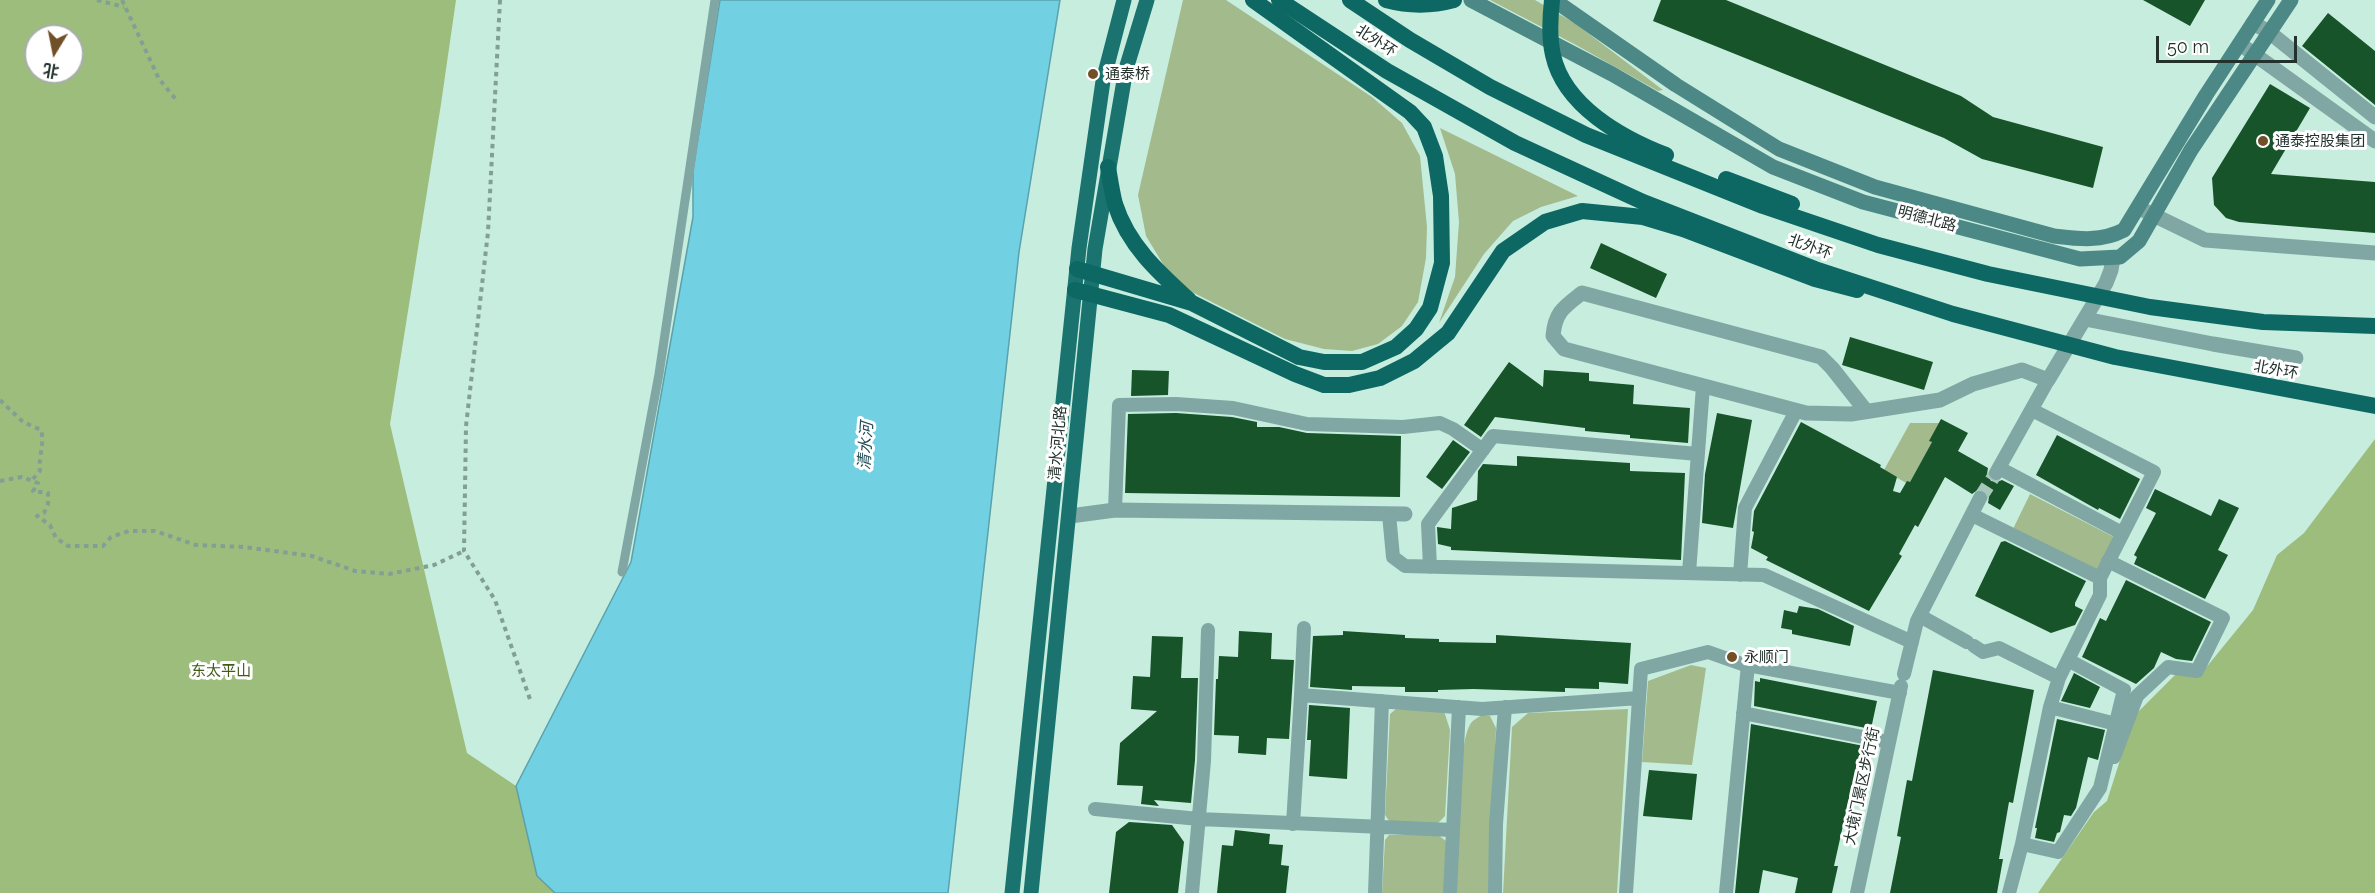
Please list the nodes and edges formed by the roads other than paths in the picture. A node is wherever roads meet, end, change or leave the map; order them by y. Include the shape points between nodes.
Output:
1 (715, 0) edge
2 (1124, 0) edge
3 (1147, 0) edge
4 (1253, 0) edge
5 (1279, 0) edge
6 (1350, 0) edge
7 (1386, 0) edge
8 (1454, 0) edge
9 (1471, 0) edge
10 (1553, 0) edge
11 (2268, 0) edge
12 (2290, 0) edge
13 (2253, 23) junction
14 (2269, 32) junction
15 (2240, 44) junction
16 (2255, 54) junction
17 (2375, 117) edge
18 (2375, 141) edge
19 (1108, 167) junction
20 (2139, 208) junction
21 (2154, 215) junction
22 (2111, 237) junction
23 (2375, 253) edge
24 (2113, 258) junction
25 (1085, 271) junction
26 (1988, 274) junction
27 (1083, 292) junction
28 (1192, 303) junction
29 (1953, 314) junction
30 (2085, 319) junction
31 (2375, 326) edge
32 (2296, 358) dead end
33 (2048, 380) junction
34 (1703, 386) junction
35 (2375, 406) edge
36 (2032, 410) junction
37 (1796, 411) junction
38 (1866, 411) junction
39 (1483, 450) junction
40 (1698, 454) junction
41 (1980, 498) tunnel mouth
42 (1115, 510) junction
43 (1389, 514) junction
44 (1405, 514) dead end
45 (1972, 515) junction
46 (1070, 516) junction
47 (2122, 533) junction
48 (2108, 561) junction
49 (1430, 567) junction
50 (622, 572) dead end
51 (1689, 573) junction
52 (1740, 575) junction
53 (2100, 578) junction
54 (1920, 616) junction
55 (1304, 628) dead end
56 (1208, 630) dead end
57 (1912, 642) junction
58 (2068, 660) junction
59 (1748, 665) junction
60 (2059, 678) junction
61 (1902, 684) junction
62 (2124, 690) junction
63 (1301, 695) junction
64 (2137, 696) junction
65 (1639, 698) junction
66 (1382, 701) junction
67 (1459, 707) junction
68 (1505, 707) junction
69 (2050, 707) junction
70 (1743, 713) junction
71 (2116, 724) junction
72 (1888, 742) junction
73 (2107, 760) junction
74 (1095, 809) dead end
75 (1199, 819) junction
76 (1293, 824) junction
77 (1377, 827) junction
78 (1452, 830) junction
79 (2022, 844) junction
80 (1012, 893) edge
81 (1031, 893) edge
82 (1192, 893) edge
83 (1375, 893) edge
84 (1450, 893) edge
85 (1495, 893) edge
86 (1626, 893) edge
87 (1726, 893) edge
88 (1857, 893) edge
89 (2009, 893) edge

1 - 50 lane via 659,374
2 - 25 main road, 清水河北路 via 1103,81
3 - 19 main road, 清水河北路 via 1126,69
4 - 28 highway via 1410,111 1424,127 1435,156 1441,196 1442,263 1430,308 1416,329 1396,347 1362,362 1324,362 1299,357
5 - 29 highway, 北外环, bridge via 1387,71 1515,143 1643,202 1804,265
6 - 26 highway, 北外环, bridge via 1490,87 1586,135 1763,206 1878,245
7 - 8 highway via 1441,4
9 - 24 main road, 明德北路 via 1612,74 1773,167 1863,202 2080,259
10 - 22 main road, 明德北路 via 1701,101 1779,149 1821,167 1875,187 2054,236 2083,240
10 - 26 highway, bridge via 1553,55 1560,74 1577,99 1608,126 1653,150 1748,187
11 - 13 main road
12 - 14 main road
13 - 14 street
13 - 15 main road
14 - 16 main road
14 - 17 street
15 - 16 street
15 - 20 main road
16 - 18 street
16 - 21 main road via 2191,150
19 - 25 main road, 清水河北路
19 - 28 highway via 1115,204 1128,234 1157,271
20 - 21 street
20 - 22 main road via 2124,230
21 - 23 street via 2205,240
21 - 24 main road via 2139,241
22 - 24 main road
24 - 30 street via 2106,283
25 - 27 main road, 清水河北路
25 - 28 highway
26 - 31 highway, 北外环, bridge via 2150,307 2263,322
27 - 29 highway, bridge via 1169,315 1324,385 1349,385 1380,378 1414,361 1448,333 1503,251 1545,222 1582,211 1643,217 1815,279
27 - 46 main road, 清水河北路
27 - 80 main road, 清水河北路
29 - 35 highway, 北外环, bridge via 2115,357
30 - 32 street
30 - 33 street
33 - 36 street
33 - 38 street via 2022,370 1973,384 1940,400
34 - 37 street
34 - 38 street via 1564,349 1553,336 1554,322 1563,308 1582,293 1821,357
34 - 40 street
36 - 47 street via 2154,471
36 - 47 street via 1997,470
37 - 38 street
37 - 52 street via 1745,508
39 - 40 street via 1493,436
39 - 42 street via 1440,423 1403,427 1307,424 1233,408 1119,405
39 - 49 street via 1428,524
40 - 51 street
41 - 45 street, 大境门景区步行街
42 - 43 street
42 - 46 street
43 - 44 street
43 - 49 street via 1393,557 1405,566
45 - 53 street
45 - 54 street, 大境门景区步行街
46 - 81 main road, 清水河北路
47 - 48 street
48 - 53 street
48 - 64 street via 2223,618 2197,671 2168,667
49 - 51 street
51 - 52 street
52 - 57 street via 1764,575
53 - 58 street via 2100,595
54 - 57 street, 大境门景区步行街
54 - 60 street via 1983,652 1999,648
55 - 63 street
56 - 75 street
57 - 61 street, 大境门景区步行街
58 - 60 street
58 - 62 street
59 - 61 street
59 - 65 street via 1708,652 1641,669
59 - 70 street
60 - 69 street
61 - 72 street, 大境门景区步行街
62 - 64 street
62 - 71 street
63 - 66 street
63 - 76 street
64 - 73 street via 2116,755
65 - 68 street
65 - 86 street
66 - 67 street
66 - 77 street
67 - 68 street
67 - 78 street
68 - 85 street
69 - 71 street
69 - 79 street
70 - 72 street
70 - 87 street
71 - 73 street
72 - 88 street, 大境门景区步行街
73 - 79 street via 2100,788 2058,852
74 - 75 street
75 - 76 street
75 - 82 street
76 - 77 street
77 - 78 street
77 - 83 street
78 - 84 street
79 - 89 street

